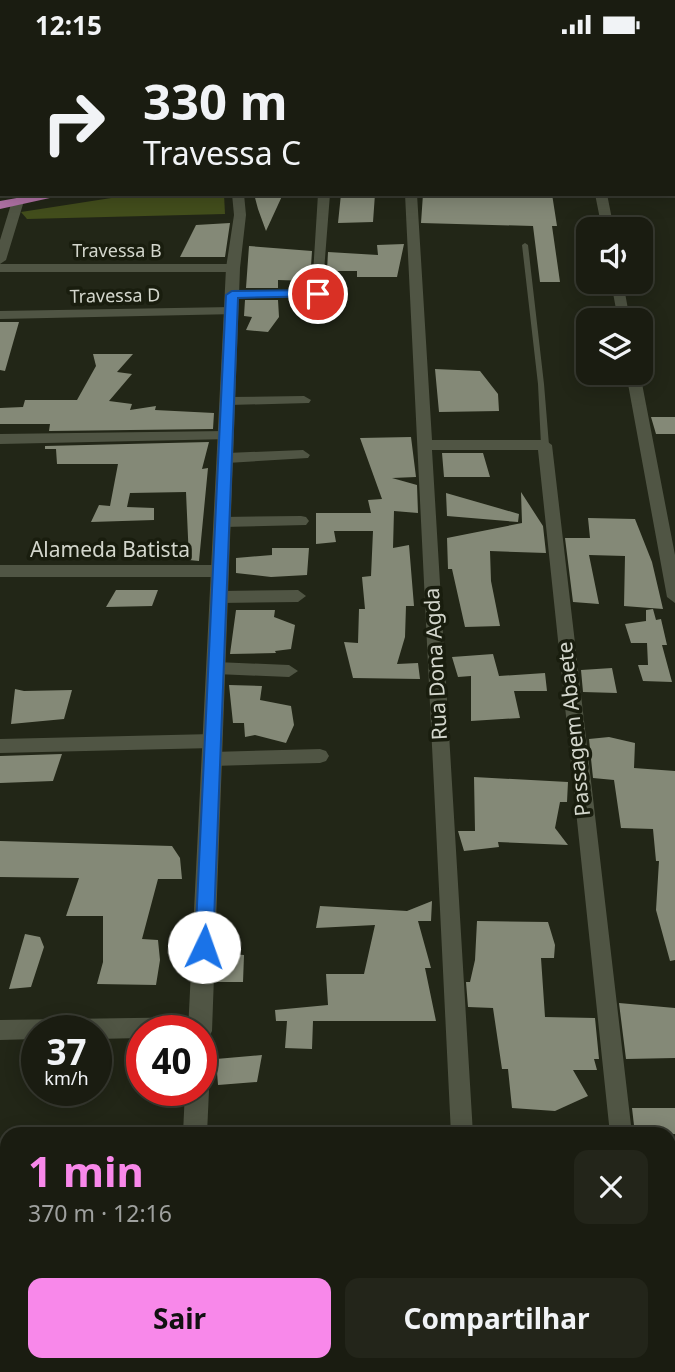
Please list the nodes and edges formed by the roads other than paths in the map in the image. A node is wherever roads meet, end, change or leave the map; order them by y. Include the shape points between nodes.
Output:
1 (49, 196) edge
2 (238, 196) edge
3 (324, 196) edge
4 (411, 196) edge
5 (601, 196) edge
6 (18, 201) junction
7 (0, 205) edge
8 (606, 217) edge
9 (525, 245) dead end
10 (0, 260) edge
11 (0, 268) edge
12 (233, 268) junction
13 (232, 303) junction
14 (0, 315) edge
15 (635, 385) edge
16 (304, 400) dead end
17 (229, 401) junction
18 (226, 436) junction
19 (0, 439) edge
20 (423, 445) junction
21 (545, 445) junction
22 (303, 456) dead end
23 (227, 458) junction
24 (300, 521) dead end
25 (223, 522) junction
26 (0, 571) edge
27 (220, 571) junction
28 (298, 596) dead end
29 (220, 597) junction
30 (675, 597) edge
31 (216, 668) junction
32 (289, 671) dead end
33 (0, 746) edge
34 (213, 750) junction
35 (320, 756) dead end
36 (201, 1015) edge
37 (126, 1029) edge
38 (0, 1030) edge
39 (196, 1106) edge
40 (195, 1127) edge
41 (462, 1127) edge
42 (620, 1127) edge

1 - 6 highway
2 - 12 street
3 - 13 street, Travessa D via 318,294
4 - 20 street, Rua Dona Agda
5 - 8 street
6 - 7 highway
6 - 10 street
9 - 21 lane
11 - 12 street, Travessa B
12 - 13 street
13 - 14 street, Travessa D
13 - 17 street
15 - 30 street
16 - 17 street
17 - 18 street
18 - 19 street
18 - 23 street
20 - 21 street
20 - 41 street, Rua Dona Agda
21 - 42 street, Passagem Abaete
22 - 23 street
23 - 25 street
24 - 25 street
25 - 27 street
26 - 27 street, Alameda Batista
27 - 29 street
28 - 29 street
29 - 31 street
31 - 32 street
31 - 34 street
33 - 34 street
34 - 35 street
34 - 36 street
37 - 38 street
39 - 40 street

